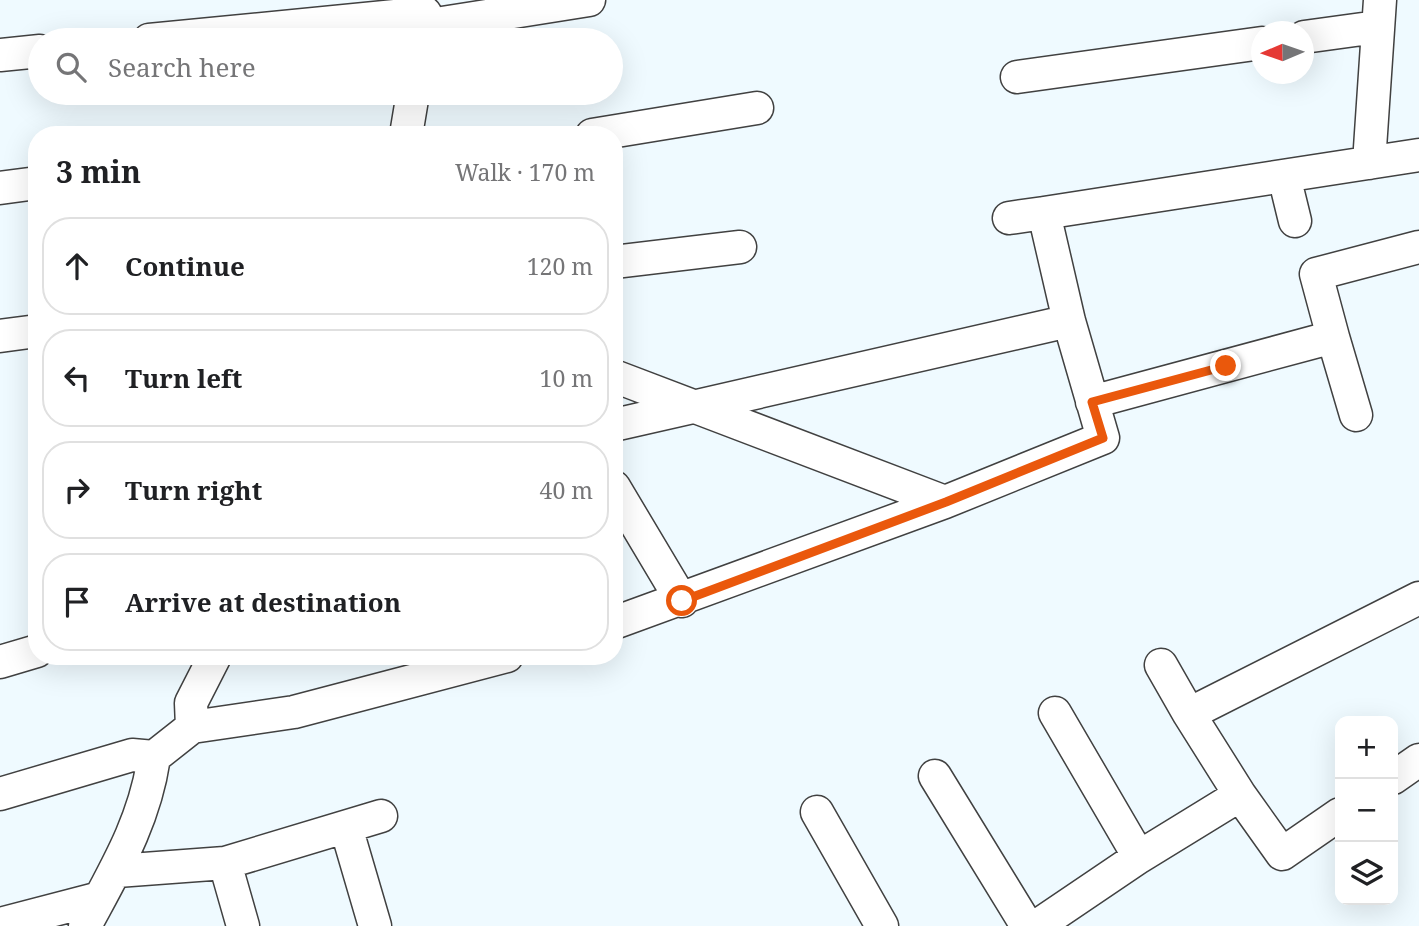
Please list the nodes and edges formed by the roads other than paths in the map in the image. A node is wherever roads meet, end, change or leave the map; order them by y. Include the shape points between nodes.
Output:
1 (589, 0) edge
2 (1378, 13) edge
3 (424, 20) edge
4 (314, 28) edge
5 (1314, 34) edge
6 (1251, 45) edge
7 (28, 52) edge
8 (0, 55) edge
9 (1017, 77) dead end
10 (411, 105) edge
11 (757, 108) dead end
12 (408, 126) edge
13 (623, 130) edge
14 (1419, 155) edge
15 (1369, 163) junction
16 (1284, 176) junction
17 (28, 184) edge
18 (0, 188) edge
19 (1044, 213) junction
20 (1009, 218) dead end
21 (1294, 221) dead end
22 (740, 247) dead end
23 (1419, 247) edge
24 (623, 261) edge
25 (1069, 321) junction
26 (28, 332) edge
27 (0, 336) edge
28 (1333, 337) junction
29 (623, 379) edge
30 (1092, 402) junction
31 (694, 407) junction
32 (1356, 415) dead end
33 (623, 423) edge
34 (623, 502) edge
35 (946, 502) junction
36 (1419, 598) edge
37 (682, 601) junction
38 (623, 620) edge
39 (28, 654) edge
40 (0, 662) edge
41 (210, 665) edge
42 (473, 665) edge
43 (1161, 666) dead end
44 (1055, 713) dead end
45 (1188, 714) junction
46 (192, 727) junction
47 (154, 757) junction
48 (1419, 760) edge
49 (1398, 775) edge
50 (935, 776) dead end
51 (0, 794) edge
52 (1240, 794) junction
53 (817, 812) dead end
54 (381, 816) dead end
55 (1335, 817) edge
56 (346, 827) junction
57 (1139, 857) junction
58 (225, 863) junction
59 (117, 871) junction
60 (100, 898) junction
61 (0, 924) edge
62 (85, 926) edge
63 (243, 926) edge
64 (375, 926) edge
65 (882, 926) edge
66 (1027, 926) edge
67 (1037, 926) edge

1 - 3 street
2 - 5 street
2 - 15 street
3 - 4 street
6 - 9 street
7 - 8 street
10 - 12 street
11 - 13 street
14 - 15 street
15 - 16 street
16 - 19 street
16 - 21 street
17 - 18 street
19 - 20 street
19 - 25 street
22 - 24 street
23 - 28 street via 1316,274
25 - 30 street
25 - 31 street
26 - 27 street
28 - 30 street
28 - 32 street
29 - 31 street
30 - 35 street via 1103,438
31 - 33 street
31 - 35 street
34 - 37 street
35 - 37 street
36 - 45 street
37 - 38 street
39 - 40 street
41 - 46 street via 191,703
42 - 46 street via 294,712
43 - 45 street
44 - 57 street
45 - 52 street
46 - 47 street
47 - 51 street via 132,755
47 - 59 street via 148,794
48 - 49 street
50 - 66 street
52 - 55 street via 1282,854
52 - 57 street
53 - 65 street
54 - 56 street
56 - 58 street
56 - 64 street
57 - 67 street
58 - 59 street
58 - 63 street
59 - 60 street
60 - 61 street
60 - 62 street

